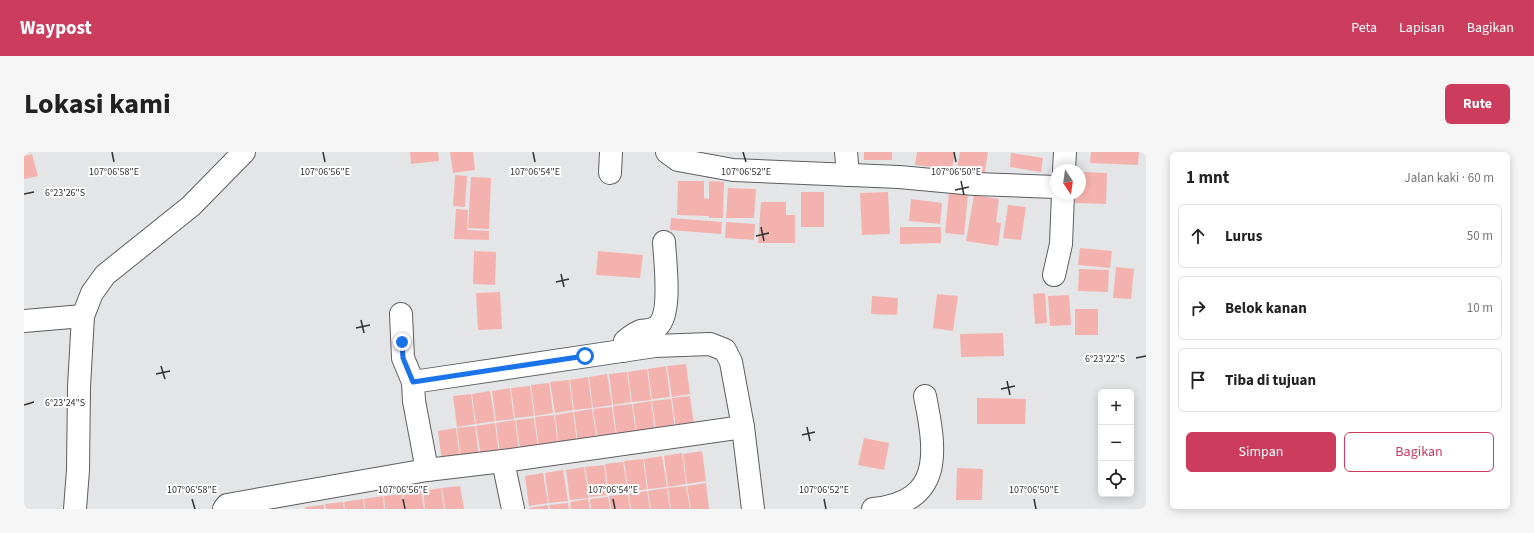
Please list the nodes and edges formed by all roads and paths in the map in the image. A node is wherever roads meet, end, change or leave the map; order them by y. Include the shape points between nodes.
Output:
1 (244, 152) edge
2 (667, 152) edge
3 (846, 152) edge
4 (1065, 152) edge
5 (1064, 164) edge
6 (848, 175) junction
7 (1050, 188) edge
8 (1063, 200) edge
9 (664, 242) dead end
10 (1054, 275) dead end
11 (401, 314) dead end
12 (83, 316) junction
13 (24, 321) edge
14 (623, 350) junction
15 (413, 382) junction
16 (925, 396) dead end
17 (743, 427) junction
18 (503, 461) junction
19 (427, 470) junction
20 (886, 508) edge
21 (75, 509) edge
22 (224, 509) edge
23 (513, 509) edge
24 (753, 509) edge

1 - 12 street via 186,210 105,275 92,293
2 - 6 street via 678,160 733,170
3 - 6 street
4 - 5 street
6 - 7 street
8 - 10 street via 1061,244
9 - 14 street via 664,316 659,326 651,331 641,331 625,341
11 - 15 street via 403,358
12 - 13 street
12 - 21 street
14 - 15 street
14 - 17 street via 710,344 725,350 731,362
15 - 19 street
16 - 20 street via 931,425 932,462 927,480 914,496
17 - 18 street
17 - 24 street
18 - 19 street
18 - 23 street
19 - 22 street via 227,505

